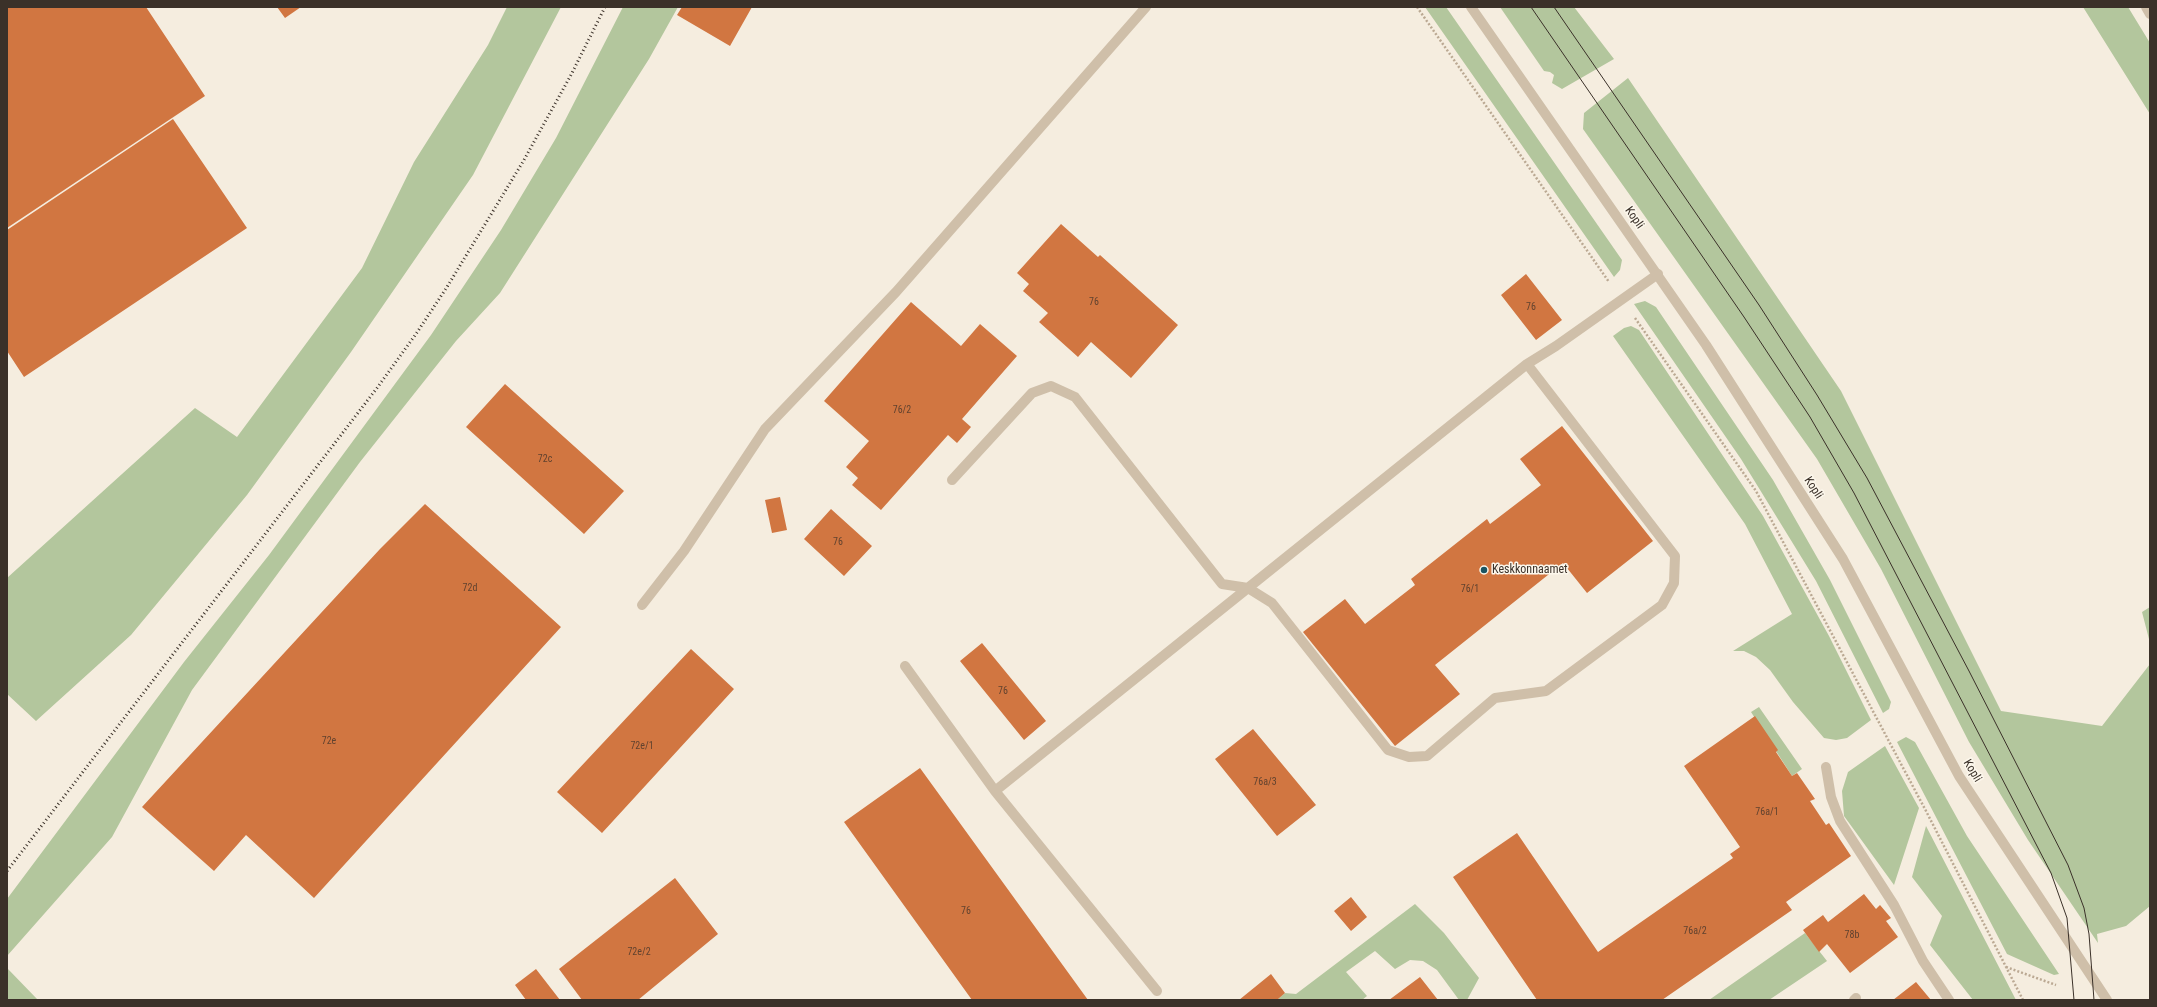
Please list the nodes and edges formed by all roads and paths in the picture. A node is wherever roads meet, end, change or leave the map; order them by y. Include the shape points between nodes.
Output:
1 (1146, 7) edge
2 (1417, 7) edge
3 (1471, 7) edge
4 (2146, 7) edge
5 (2150, 14) edge
6 (1658, 274) junction
7 (1622, 300) junction
8 (1527, 364) junction
9 (952, 480) dead end
10 (1248, 588) junction
11 (642, 606) dead end
12 (905, 666) dead end
13 (1826, 767) dead end
14 (995, 791) junction
15 (2005, 966) junction
16 (2056, 985) dead end
17 (1157, 991) dead end
18 (1949, 1000) edge
19 (2023, 1000) edge
20 (2107, 1000) edge

1 - 11 street via 896,292 765,429 684,550
2 - 7 path
3 - 6 street, Kopli
4 - 5 street
6 - 7 street
6 - 20 street, Kopli via 1843,559 1959,776
7 - 8 street
7 - 15 path via 1756,491
8 - 10 street
8 - 10 street via 1675,556 1674,583 1662,605 1546,691 1495,698 1427,756 1409,757 1388,750 1272,603
9 - 10 street via 1032,393 1051,386 1075,397 1222,584
10 - 14 street
12 - 14 street
13 - 18 street via 1831,797 1840,821 1894,905 1923,961
14 - 17 street
15 - 16 path
15 - 19 path

